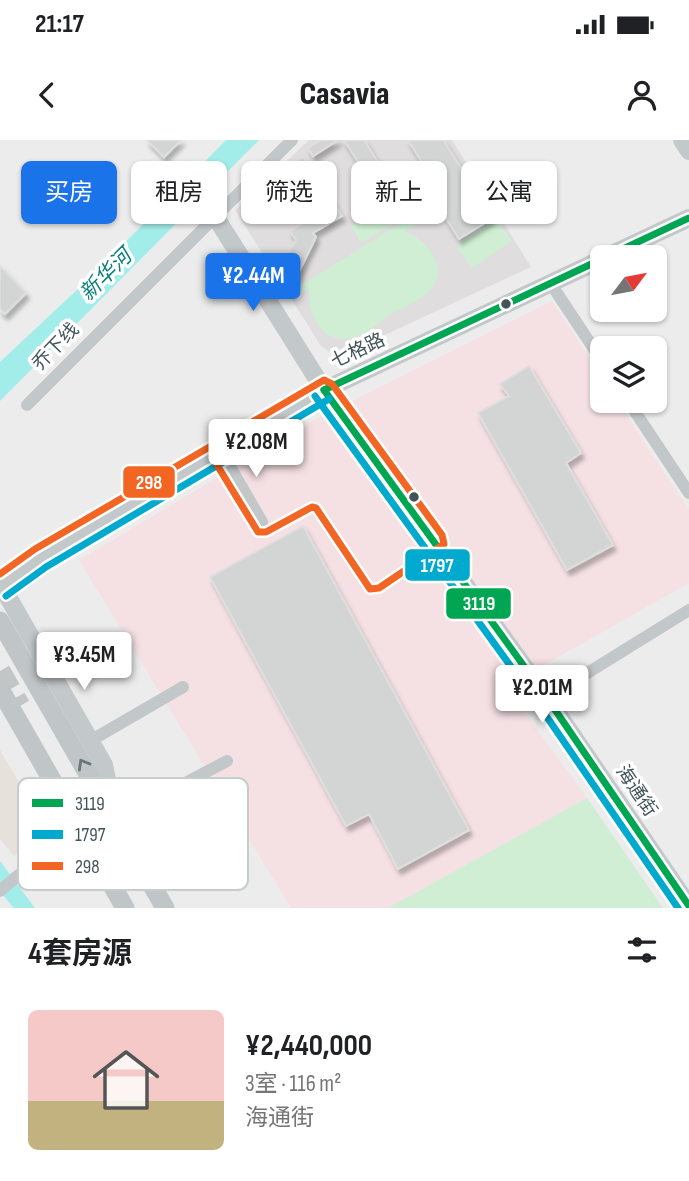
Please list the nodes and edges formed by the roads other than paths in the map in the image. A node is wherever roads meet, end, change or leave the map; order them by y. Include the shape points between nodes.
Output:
1 (292, 140) edge
2 (682, 140) edge
3 (689, 151) edge
4 (227, 204) edge
5 (689, 218) edge
6 (207, 224) edge
7 (220, 224) edge
8 (632, 245) edge
9 (590, 265) edge
10 (551, 284) junction
11 (590, 343) edge
12 (324, 390) junction
13 (27, 405) dead end
14 (636, 413) edge
15 (221, 451) junction
16 (689, 493) edge
17 (262, 522) dead end
18 (0, 586) edge
19 (689, 610) edge
20 (0, 621) edge
21 (183, 687) dead end
22 (0, 689) edge
23 (547, 698) junction
24 (90, 741) junction
25 (227, 761) dead end
26 (50, 778) edge
27 (91, 778) edge
28 (107, 778) edge
29 (195, 778) edge
30 (18, 875) edge
31 (115, 890) edge
32 (155, 890) edge
33 (0, 891) edge
34 (689, 906) edge
35 (125, 908) edge
36 (165, 908) edge

1 - 4 street, 乔下线
2 - 3 street
5 - 8 street, 七格路
6 - 13 street, 乔下线
7 - 12 street, 海通街
9 - 10 street, 七格路
10 - 11 street
10 - 12 street, 七格路
12 - 15 street, 七格路
12 - 23 street, 海通街
14 - 16 street
15 - 17 street
15 - 18 street, 七格路
18 - 24 street
19 - 23 street
27 -> 20 main road
21 - 24 street
22 - 26 main road
23 - 34 street, 海通街
24 - 28 street
25 - 29 street
30 - 33 street
31 - 35 main road
32 - 36 main road

